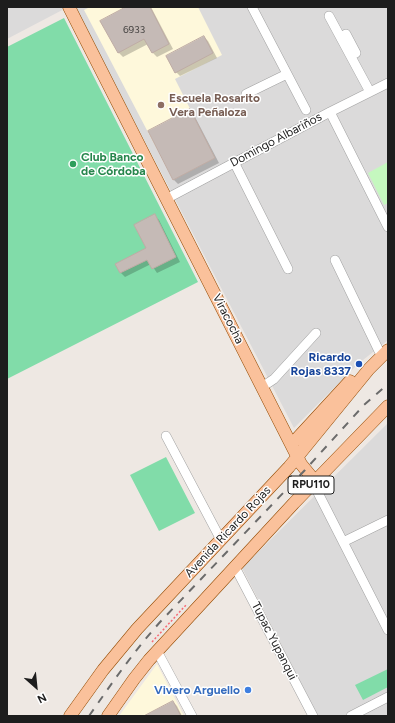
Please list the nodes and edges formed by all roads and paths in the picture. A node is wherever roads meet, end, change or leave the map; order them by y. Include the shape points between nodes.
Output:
1 (71, 7) edge
2 (252, 7) edge
3 (329, 16) dead end
4 (346, 34) dead end
5 (287, 74) junction
6 (388, 83) edge
7 (372, 91) junction
8 (246, 94) dead end
9 (306, 110) dead end
10 (330, 112) junction
11 (234, 162) junction
12 (166, 199) junction
13 (388, 227) edge
14 (335, 260) dead end
15 (288, 269) dead end
16 (336, 276) dead end
17 (316, 333) dead end
18 (383, 350) edge
19 (262, 387) junction
20 (388, 406) edge
21 (166, 436) dead end
22 (292, 444) junction
23 (298, 457) junction
24 (313, 483) junction
25 (388, 520) edge
26 (221, 540) junction
27 (343, 542) junction
28 (235, 567) junction
29 (388, 630) edge
30 (157, 651) junction
31 (388, 697) edge
32 (70, 716) edge
33 (108, 716) edge
34 (192, 716) edge
35 (313, 716) edge
36 (351, 716) edge

1 - 12 main road, Viracocha
2 - 5 street
3 - 7 street
4 - 7 street
5 - 8 street
5 - 9 street
6 - 7 street, Domingo Albariños
7 - 10 street, Domingo Albariños
10 - 11 street, Domingo Albariños
10 - 13 street
11 - 12 street, Domingo Albariños
11 - 15 street
12 - 19 main road, Viracocha
14 - 18 street
16 - 18 street
17 - 19 street via 274,379
18 - 22 main road via 323,409
18 - 23 main road, Avenida Ricardo Rojas / RPU110
19 - 22 main road, Viracocha
20 - 24 main road, RPU110
21 - 26 street
22 - 23 main road, Viracocha
23 - 24 main road, Viracocha
23 - 26 main road, Avenida Ricardo Rojas / RPU110
24 - 27 street, Viracocha
24 - 28 main road, RPU110
25 - 27 street
26 - 32 main road, Avenida Ricardo Rojas / RPU110 via 137,629
27 - 29 street, Viracocha
28 - 30 main road, RPU110
28 - 35 street, Tupac Yupanqui
30 - 33 main road, RPU110
30 - 34 street
31 - 36 street

